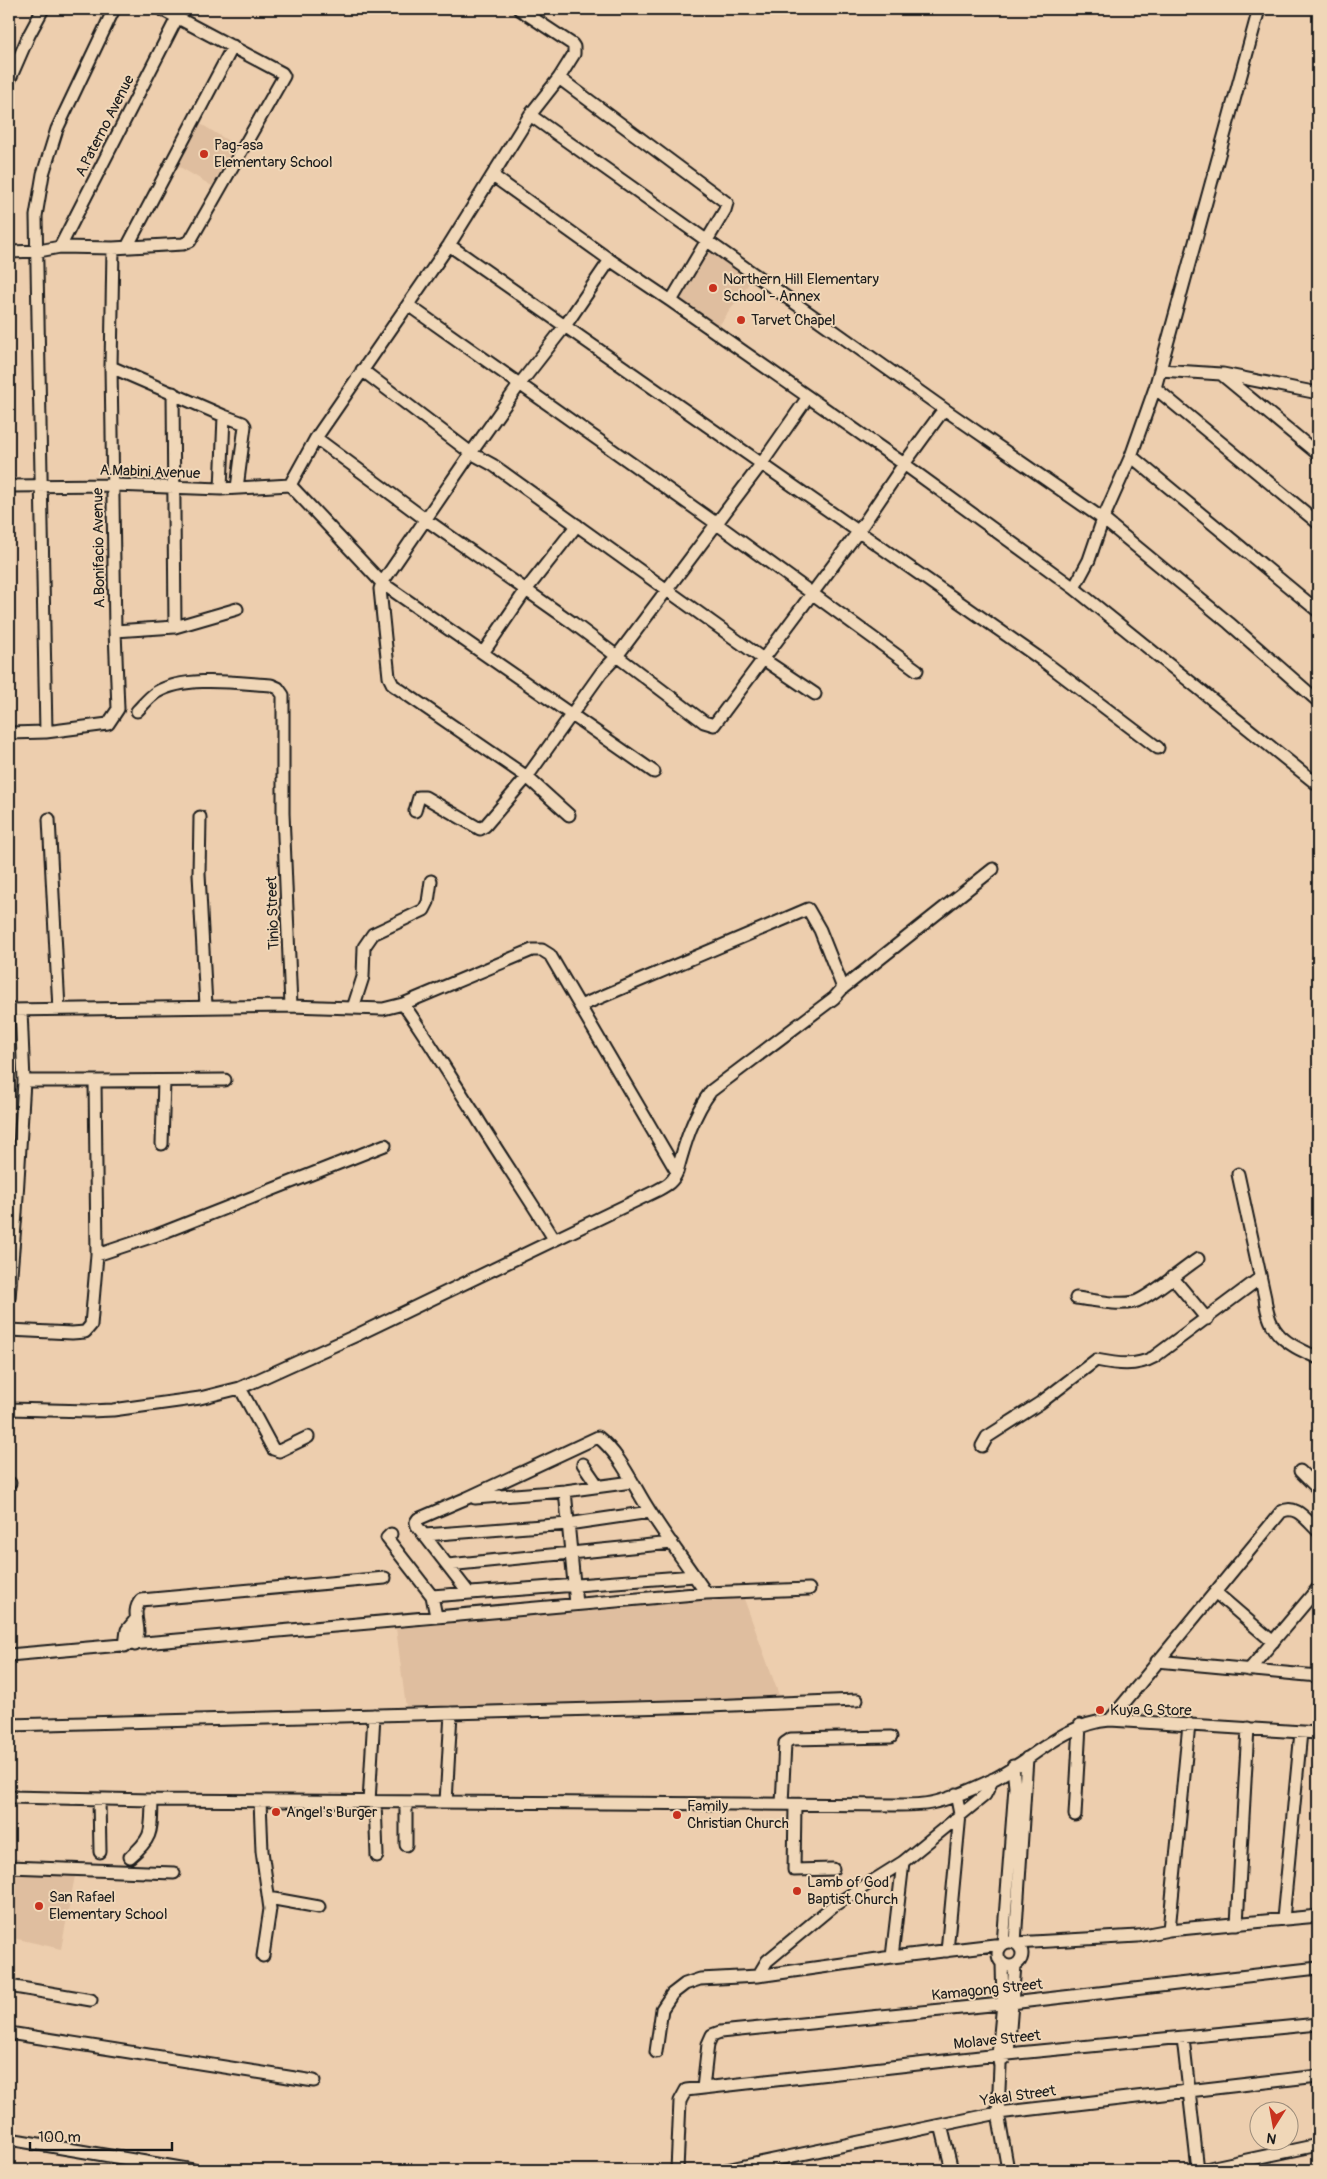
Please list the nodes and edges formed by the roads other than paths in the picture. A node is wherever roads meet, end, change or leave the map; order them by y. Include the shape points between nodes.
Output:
1 (43, 9) edge
2 (114, 9) edge
3 (161, 9) edge
4 (519, 9) edge
5 (1258, 9) edge
6 (176, 18) junction
7 (233, 46) junction
8 (559, 78) junction
9 (9, 81) edge
10 (530, 115) junction
11 (493, 176) junction
12 (708, 240) junction
13 (449, 245) junction
14 (60, 247) junction
15 (127, 247) junction
16 (113, 248) junction
17 (39, 251) junction
18 (9, 252) edge
19 (610, 260) junction
20 (671, 301) junction
21 (408, 305) junction
22 (565, 326) junction
23 (111, 367) junction
24 (362, 370) junction
25 (1160, 370) junction
26 (1221, 374) junction
27 (520, 385) junction
28 (1154, 388) junction
29 (173, 393) junction
30 (1318, 393) edge
31 (808, 397) junction
32 (944, 409) junction
33 (224, 416) junction
34 (316, 438) junction
35 (471, 453) junction
36 (1318, 454) edge
37 (1131, 456) junction
38 (762, 463) junction
39 (904, 464) junction
40 (41, 484) junction
41 (114, 485) junction
42 (290, 485) junction
43 (9, 486) edge
44 (173, 488) junction
45 (237, 488) junction
46 (221, 489) junction
47 (426, 519) junction
48 (1103, 519) junction
49 (1318, 523) edge
50 (717, 524) junction
51 (576, 525) junction
52 (858, 532) junction
53 (382, 583) junction
54 (1074, 588) junction
55 (526, 590) junction
56 (667, 590) junction
57 (811, 594) junction
58 (237, 609) dead end
59 (1318, 611) edge
60 (175, 627) junction
61 (115, 631) junction
62 (483, 653) junction
63 (618, 656) junction
64 (763, 659) junction
65 (917, 670) dead end
66 (814, 694) dead end
67 (1318, 700) edge
68 (137, 711) dead end
69 (572, 715) junction
70 (46, 732) junction
71 (9, 733) edge
72 (1158, 748) dead end
73 (654, 772) dead end
74 (527, 777) junction
75 (1318, 785) edge
76 (415, 810) dead end
77 (570, 815) dead end
78 (200, 817) dead end
79 (49, 819) dead end
80 (993, 870) dead end
81 (431, 881) dead end
82 (843, 988) junction
83 (403, 1004) junction
84 (206, 1006) junction
85 (292, 1006) junction
86 (580, 1006) junction
87 (353, 1008) junction
88 (59, 1009) junction
89 (9, 1010) edge
90 (21, 1010) junction
91 (225, 1080) dead end
92 (24, 1081) junction
93 (164, 1081) junction
94 (95, 1082) junction
95 (162, 1144) dead end
96 (385, 1145) dead end
97 (677, 1172) junction
98 (1238, 1174) dead end
99 (13, 1213) edge
100 (554, 1239) junction
101 (97, 1255) junction
102 (1198, 1260) dead end
103 (1172, 1277) junction
104 (1260, 1278) junction
105 (9, 1298) edge
106 (1076, 1298) dead end
107 (1207, 1319) junction
108 (9, 1330) edge
109 (1318, 1358) edge
110 (240, 1388) junction
111 (9, 1409) edge
112 (308, 1437) dead end
113 (982, 1446) dead end
114 (583, 1464) dead end
115 (1300, 1471) dead end
116 (632, 1482) junction
117 (598, 1486) junction
118 (1318, 1489) edge
119 (565, 1491) junction
120 (467, 1498) junction
121 (650, 1512) junction
122 (568, 1524) junction
123 (1316, 1525) edge
124 (391, 1534) dead end
125 (425, 1535) junction
126 (672, 1544) junction
127 (571, 1553) junction
128 (448, 1565) junction
129 (694, 1576) junction
130 (385, 1578) dead end
131 (574, 1585) junction
132 (809, 1588) dead end
133 (1318, 1588) edge
134 (1215, 1592) junction
135 (469, 1593) junction
136 (706, 1593) junction
137 (432, 1596) junction
138 (576, 1604) junction
139 (436, 1616) junction
140 (1272, 1642) junction
141 (130, 1645) junction
142 (9, 1655) edge
143 (1157, 1661) junction
144 (1249, 1670) junction
145 (1318, 1676) edge
146 (857, 1700) dead end
147 (451, 1712) junction
148 (374, 1715) junction
149 (1110, 1720) junction
150 (1188, 1724) junction
151 (9, 1725) edge
152 (1080, 1725) junction
153 (1248, 1728) junction
154 (1300, 1732) junction
155 (1318, 1733) edge
156 (891, 1737) dead end
157 (1027, 1758) junction
158 (1013, 1766) junction
159 (993, 1779) junction
160 (956, 1794) junction
161 (9, 1797) edge
162 (99, 1799) junction
163 (152, 1800) junction
164 (260, 1801) junction
165 (372, 1802) junction
166 (406, 1802) junction
167 (446, 1802) junction
168 (782, 1804) junction
169 (795, 1805) junction
170 (960, 1814) junction
171 (1075, 1815) dead end
172 (406, 1846) dead end
173 (100, 1852) dead end
174 (377, 1856) dead end
175 (130, 1857) dead end
176 (902, 1862) junction
177 (9, 1867) edge
178 (833, 1869) dead end
179 (174, 1873) dead end
180 (269, 1898) junction
181 (319, 1907) dead end
182 (1318, 1916) edge
183 (1283, 1919) junction
184 (1237, 1924) junction
185 (1169, 1930) junction
186 (1009, 1944) junction
187 (947, 1951) junction
188 (263, 1956) dead end
189 (892, 1957) junction
190 (1002, 1964) junction
191 (1015, 1965) junction
192 (1318, 1968) edge
193 (758, 1976) junction
194 (9, 1986) edge
195 (91, 2000) dead end
196 (1007, 2003) junction
197 (1318, 2024) edge
198 (9, 2033) edge
199 (1183, 2038) junction
200 (656, 2052) dead end
201 (1002, 2057) junction
202 (1318, 2076) edge
203 (314, 2082) dead end
204 (702, 2088) junction
205 (1190, 2091) junction
206 (998, 2112) junction
207 (941, 2125) junction
208 (9, 2139) edge
209 (1318, 2145) edge
210 (193, 2170) edge
211 (677, 2170) edge
212 (726, 2170) edge
213 (952, 2170) edge
214 (1008, 2170) edge
215 (1199, 2170) edge

1 - 9 street
2 - 17 street via 57,129 48,156 36,216
3 - 6 street
4 - 8 street via 574,47 574,54
5 - 25 street
6 - 7 street
6 - 14 street, A.Paterno Avenue
7 - 15 street
7 - 15 street via 284,76 190,241
8 - 10 street
8 - 12 street via 727,203
10 - 11 street
10 - 12 street
11 - 13 street
11 - 19 street
12 - 20 street
12 - 32 street
13 - 21 street
13 - 22 street
14 - 16 street
14 - 17 street
15 - 16 street
16 - 23 street, A.Bonifacio Avenue
17 - 18 street
17 - 40 street
19 - 20 street
19 - 22 street
20 - 31 street
21 - 24 street
21 - 27 street
22 - 27 street
22 - 38 street
23 - 29 street
23 - 41 street, A.Bonifacio Avenue
24 - 34 street
24 - 35 street
25 - 26 street
25 - 28 street
26 - 30 street
26 - 36 street
27 - 35 street
27 - 50 street
28 - 37 street
28 - 49 street
29 - 33 street
29 - 44 street
31 - 38 street
31 - 39 street
32 - 39 street
32 - 48 street
33 - 45 street via 240,420 244,426
33 - 46 street
34 - 42 street
34 - 47 street
35 - 47 street
35 - 51 street via 493,465
37 - 48 street
37 - 59 street
38 - 50 street
38 - 52 street
39 - 52 street
39 - 54 street
40 - 41 street, A.Mabini Avenue
40 - 43 street, A.Mabini Avenue
40 - 70 street
41 - 44 street, A.Mabini Avenue
41 - 61 street, A.Bonifacio Avenue
42 - 45 street, A.Mabini Avenue
42 - 53 street
44 - 46 street, A.Mabini Avenue
44 - 60 street
45 - 46 street, A.Mabini Avenue
47 - 53 street
47 - 55 street
48 - 54 street via 1089,560
48 - 67 street
50 - 56 street
50 - 57 street
51 - 55 street
51 - 56 street
52 - 57 street
52 - 72 street via 1042,660
53 - 62 street
53 - 74 street via 380,589 393,685
54 - 75 street
55 - 62 street
55 - 63 street
56 - 63 street
56 - 64 street
57 - 64 street
57 - 65 street
58 - 60 street
60 - 61 street
61 - 70 street, A.Bonifacio Avenue via 118,709 108,724
62 - 69 street
63 - 64 street via 707,724 714,725
63 - 69 street via 601,673
64 - 66 street
68 - 85 street, Tinio Street via 155,693 185,683 271,685 282,695
69 - 73 street
69 - 74 street
70 - 71 street
74 - 76 street via 482,828 425,797 419,797
74 - 77 street
78 - 84 street via 199,874
79 - 88 street
80 - 82 street
81 - 87 street via 424,910 373,934 364,947 363,977
82 - 86 street via 808,909
82 - 97 street via 712,1092 703,1102 687,1136
83 - 86 street via 532,950 542,950 550,955
83 - 87 street via 383,1009
83 - 100 street via 434,1047
84 - 85 street
84 - 88 street
85 - 87 street
86 - 97 street
88 - 90 street
89 - 90 street
90 - 92 street
91 - 93 street
92 - 94 street
92 - 99 street
93 - 94 street
93 - 95 street
94 - 101 street
96 - 101 street
97 - 100 street via 668,1185
98 - 104 street
99 - 105 street
100 - 110 street
101 - 108 street via 92,1325 85,1332
102 - 103 street
103 - 106 street via 1134,1302
103 - 107 street
104 - 107 street
104 - 109 street via 1267,1316 1276,1332 1289,1344
107 - 113 street via 1141,1364 1096,1360 1040,1403 986,1437
110 - 111 street via 200,1398 113,1410
110 - 112 street via 273,1449 278,1451
114 - 117 street
115 - 118 street
116 - 117 street
116 - 120 street via 598,1437
116 - 121 street
117 - 119 street
119 - 120 street
119 - 122 street
120 - 125 street via 418,1519 417,1526
121 - 122 street
121 - 126 street
122 - 125 street
122 - 127 street
123 - 134 street via 1294,1509 1287,1508
124 - 137 street via 387,1538
125 - 128 street
126 - 127 street
126 - 129 street
127 - 128 street
127 - 131 street
128 - 135 street
129 - 131 street
129 - 136 street
130 - 141 street via 141,1600 137,1605 136,1620 128,1630
131 - 135 street
131 - 138 street
132 - 136 street
133 - 140 street
134 - 140 street
134 - 143 street
135 - 137 street
136 - 138 street
137 - 139 street
138 - 139 street
139 - 141 street
140 - 144 street
141 - 142 street
143 - 144 street
143 - 149 street
144 - 145 street
146 - 147 street
147 - 148 street
147 - 167 street
148 - 151 street
148 - 165 street
149 - 150 street
149 - 152 street
150 - 153 street
150 - 185 street
152 - 157 street
152 - 171 street
153 - 154 street
153 - 184 street
154 - 155 street
154 - 183 street
156 - 168 street via 787,1740
157 - 158 street
157 - 186 street
158 - 159 street
158 - 186 street
159 - 160 street
159 - 170 street via 985,1795
160 - 169 street via 931,1803
160 - 170 street
161 - 162 street
162 - 163 street
162 - 173 street
163 - 164 street
163 - 175 street via 149,1836
164 - 165 street
164 - 180 street via 262,1851
165 - 166 street
165 - 174 street
166 - 167 street
166 - 172 street
167 - 168 street
168 - 169 street
169 - 178 street via 794,1870
170 - 176 street
170 - 187 street
176 - 189 street
176 - 193 street via 833,1906 767,1961
177 - 179 street
180 - 181 street
180 - 188 street
182 - 183 street
183 - 184 street
184 - 185 street
185 - 186 street via 1138,1936
186 - 187 street
186 - 190 street via 997,1954
186 - 191 street via 1022,1952
187 - 189 street
189 - 193 street
190 - 191 street
190 - 196 street
191 - 196 street
192 - 196 street, Kamagong Street
193 - 200 street via 700,1979 685,1984 672,1994 662,2010
194 - 195 street
196 - 201 street
196 - 204 street, Kamagong Street via 720,2032 712,2035 708,2044
197 - 199 street, Molave Street
198 - 203 street
199 - 201 street, Molave Street
199 - 205 street
201 - 204 street, Molave Street
201 - 206 street
202 - 205 street, Yakal Street
204 - 211 street, Molave Street via 686,2090 680,2101
205 - 206 street, Yakal Street
205 - 215 street
206 - 207 street, Yakal Street
206 - 214 street
207 - 212 street, Yakal Street
207 - 213 street
208 - 210 street
209 - 215 street

